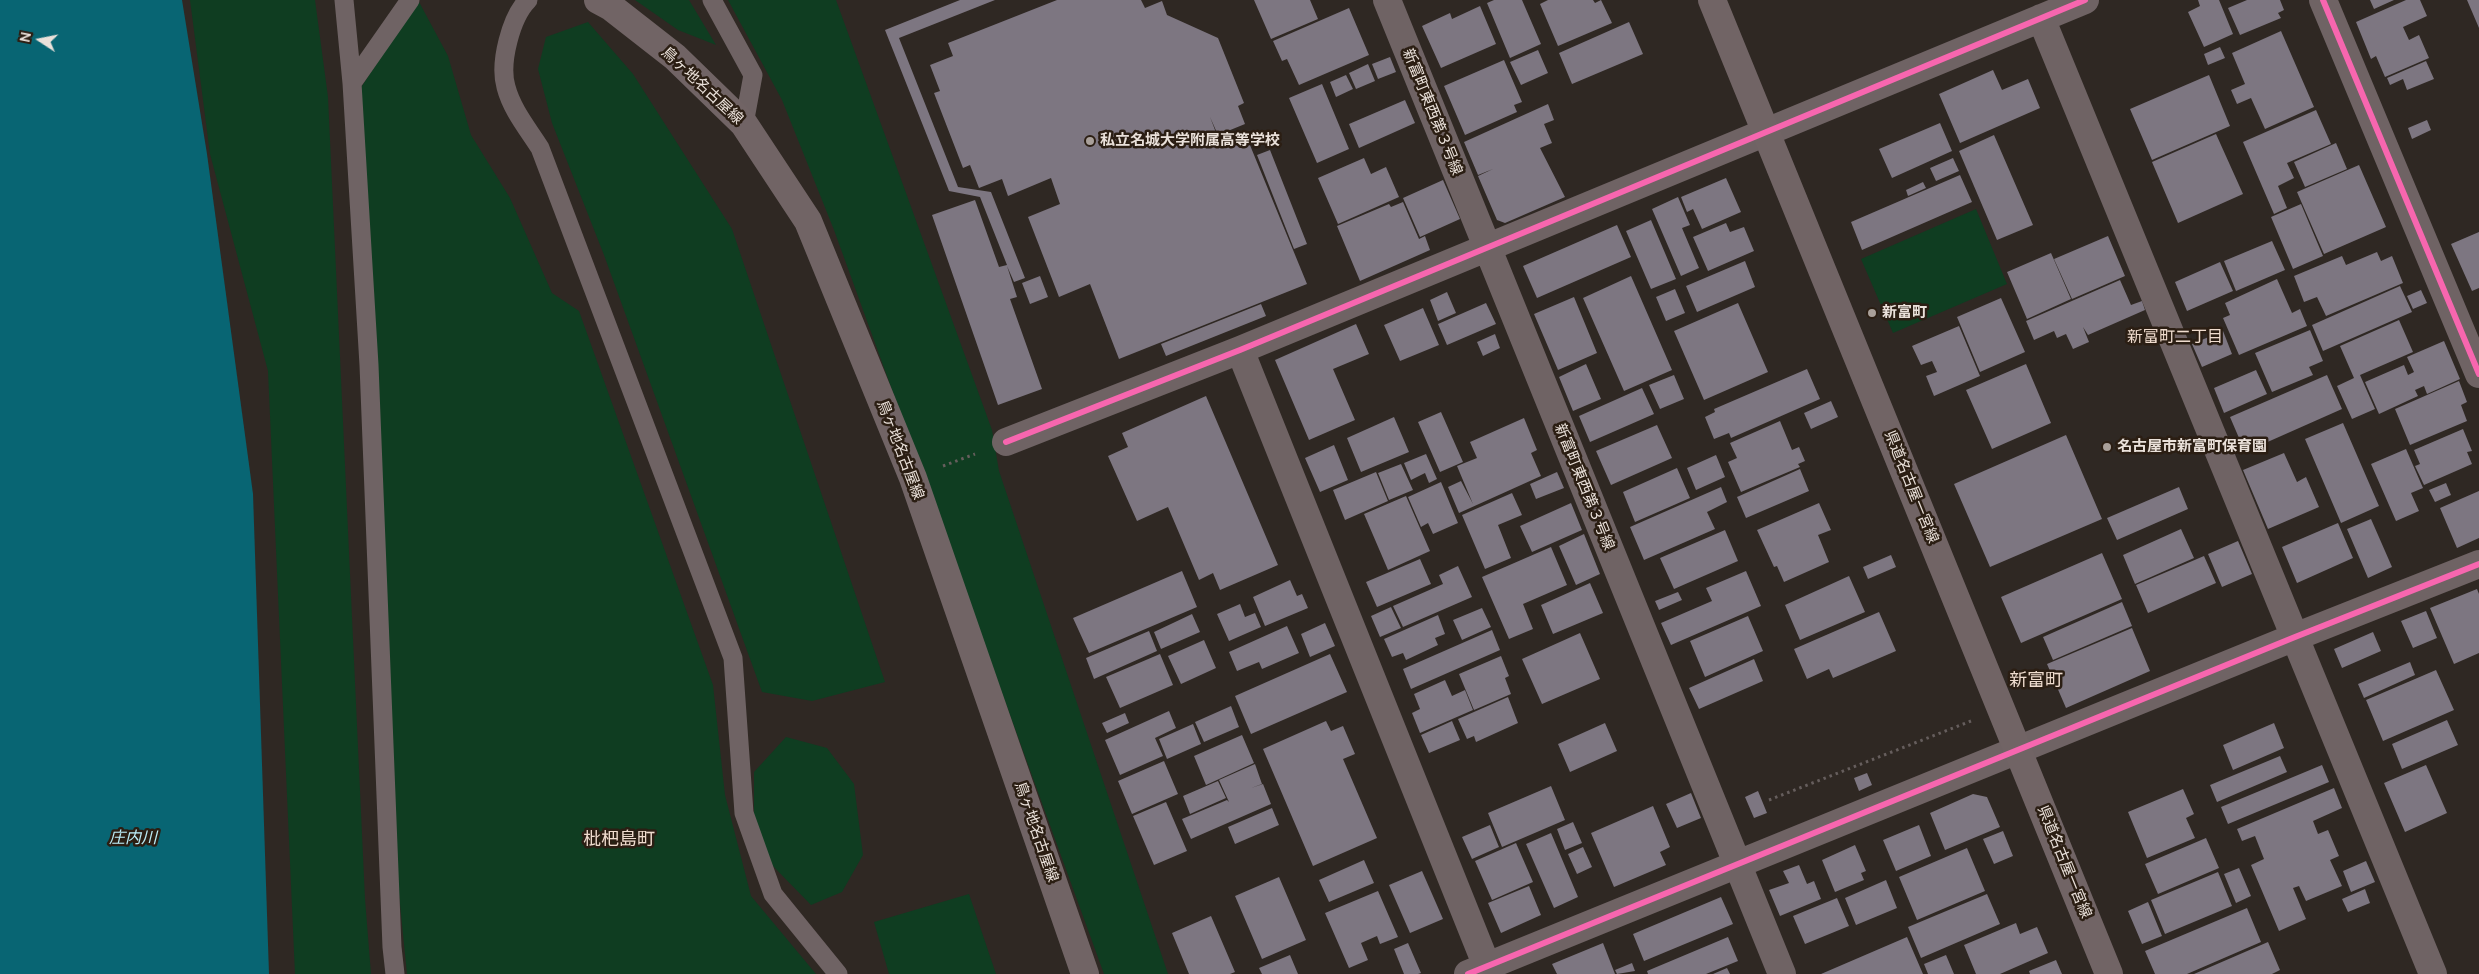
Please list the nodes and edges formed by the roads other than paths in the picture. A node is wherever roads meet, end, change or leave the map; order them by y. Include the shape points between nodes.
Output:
1 (344, 0) edge
2 (410, 0) edge
3 (528, 0) edge
4 (598, 0) edge
5 (712, 0) edge
6 (1387, 0) edge
7 (1712, 0) edge
8 (2085, 0) edge
9 (2323, 0) edge
10 (2041, 18) junction
11 (352, 83) junction
12 (744, 124) junction
13 (1765, 133) junction
14 (1486, 248) junction
15 (1240, 350) junction
16 (2479, 374) edge
17 (1006, 442) road end
18 (2479, 564) edge
19 (2295, 637) junction
20 (2018, 750) junction
21 (1737, 864) junction
22 (1482, 971) edge
23 (395, 974) edge
24 (838, 974) edge
25 (1085, 974) edge
26 (1782, 974) edge
27 (2109, 974) edge
28 (2433, 974) edge

1 - 11 lane
2 - 11 lane
3 - 24 lane via 512,27 505,56 505,86 517,114 540,148 733,658 744,814 773,894
4 - 12 main road, 鳥ヶ地名古屋線 via 675,57
5 - 12 lane via 754,75
6 - 14 street, 新富町東西第３号線
7 - 13 main road, 県道名古屋一宮線
8 - 10 street
9 - 16 street
10 - 13 street
10 - 19 street
11 - 23 lane via 369,365
12 - 25 main road, 鳥ヶ地名古屋線 via 808,221 912,478
13 - 14 street
13 - 20 main road, 県道名古屋一宮線
14 - 15 street
14 - 21 street, 新富町東西第３号線
15 - 17 street
15 - 22 street
18 - 19 street
19 - 20 street
19 - 28 street
20 - 21 street
20 - 27 main road, 県道名古屋一宮線
21 - 22 street
21 - 26 street, 新富町東西第３号線

